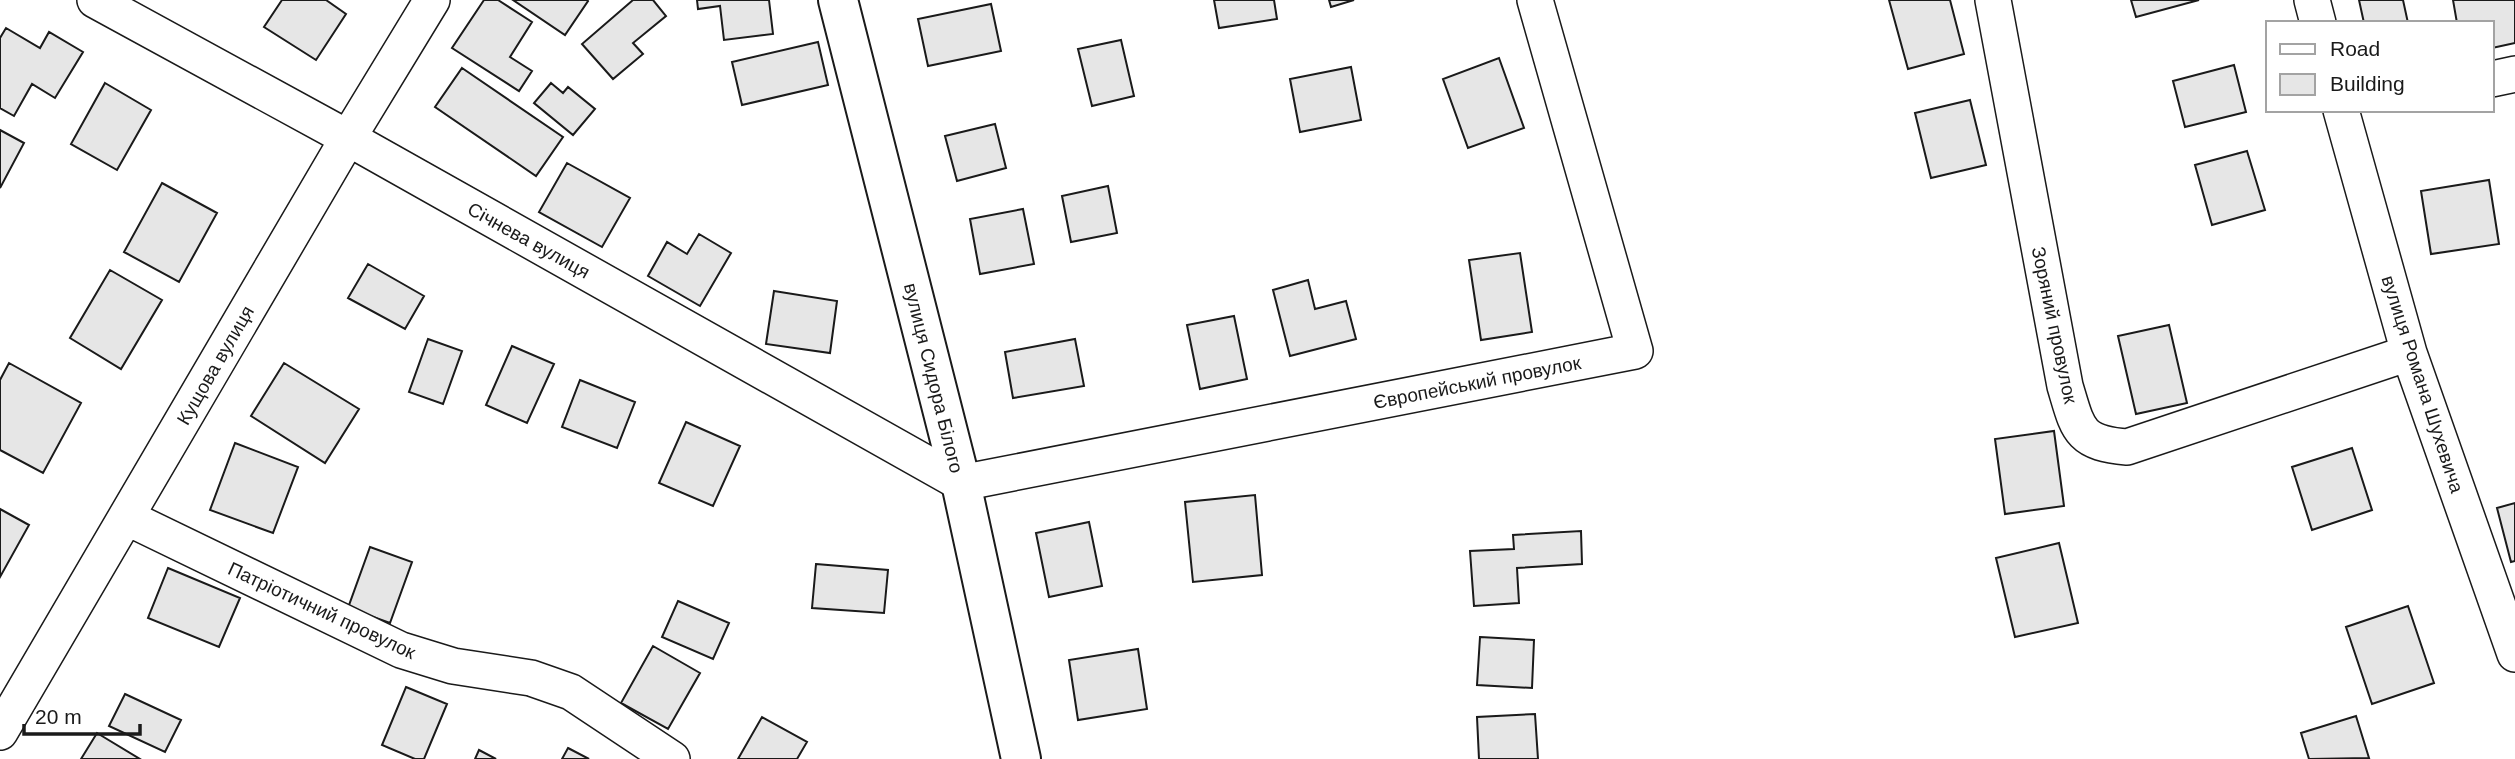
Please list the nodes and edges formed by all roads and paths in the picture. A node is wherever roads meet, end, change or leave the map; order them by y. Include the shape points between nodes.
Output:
1 (95, 0) edge
2 (432, 0) edge
3 (838, 0) edge
4 (1535, 0) edge
5 (1993, 0) edge
6 (2312, 0) edge
7 (2317, 21) edge
8 (2515, 74) edge
9 (2494, 79) edge
10 (2342, 112) edge
11 (348, 138) junction
12 (2409, 353) junction
13 (961, 483) junction
14 (126, 517) junction
15 (2515, 654) edge
16 (0, 732) edge
17 (672, 759) edge
18 (1021, 759) edge

1 - 11 street, Січнева вулиця
2 - 11 street, Кущова вулиця
3 - 13 street, вулиця Сидора Білого
4 - 13 street, Європейський провулок via 1635,351
5 - 12 street, Зоряний провулок via 2065,386 2086,437 2127,447
6 - 7 street
8 - 9 street
10 - 12 street, вулиця Романа Шухевича
11 - 13 street, Січнева вулиця
11 - 14 street, Кущова вулиця
12 - 15 street, вулиця Романа Шухевича
13 - 18 street, вулиця Сидора Білого
14 - 16 street, Кущова вулиця
14 - 17 street, Патріотичний провулок via 401,650 453,666 531,678 571,692

